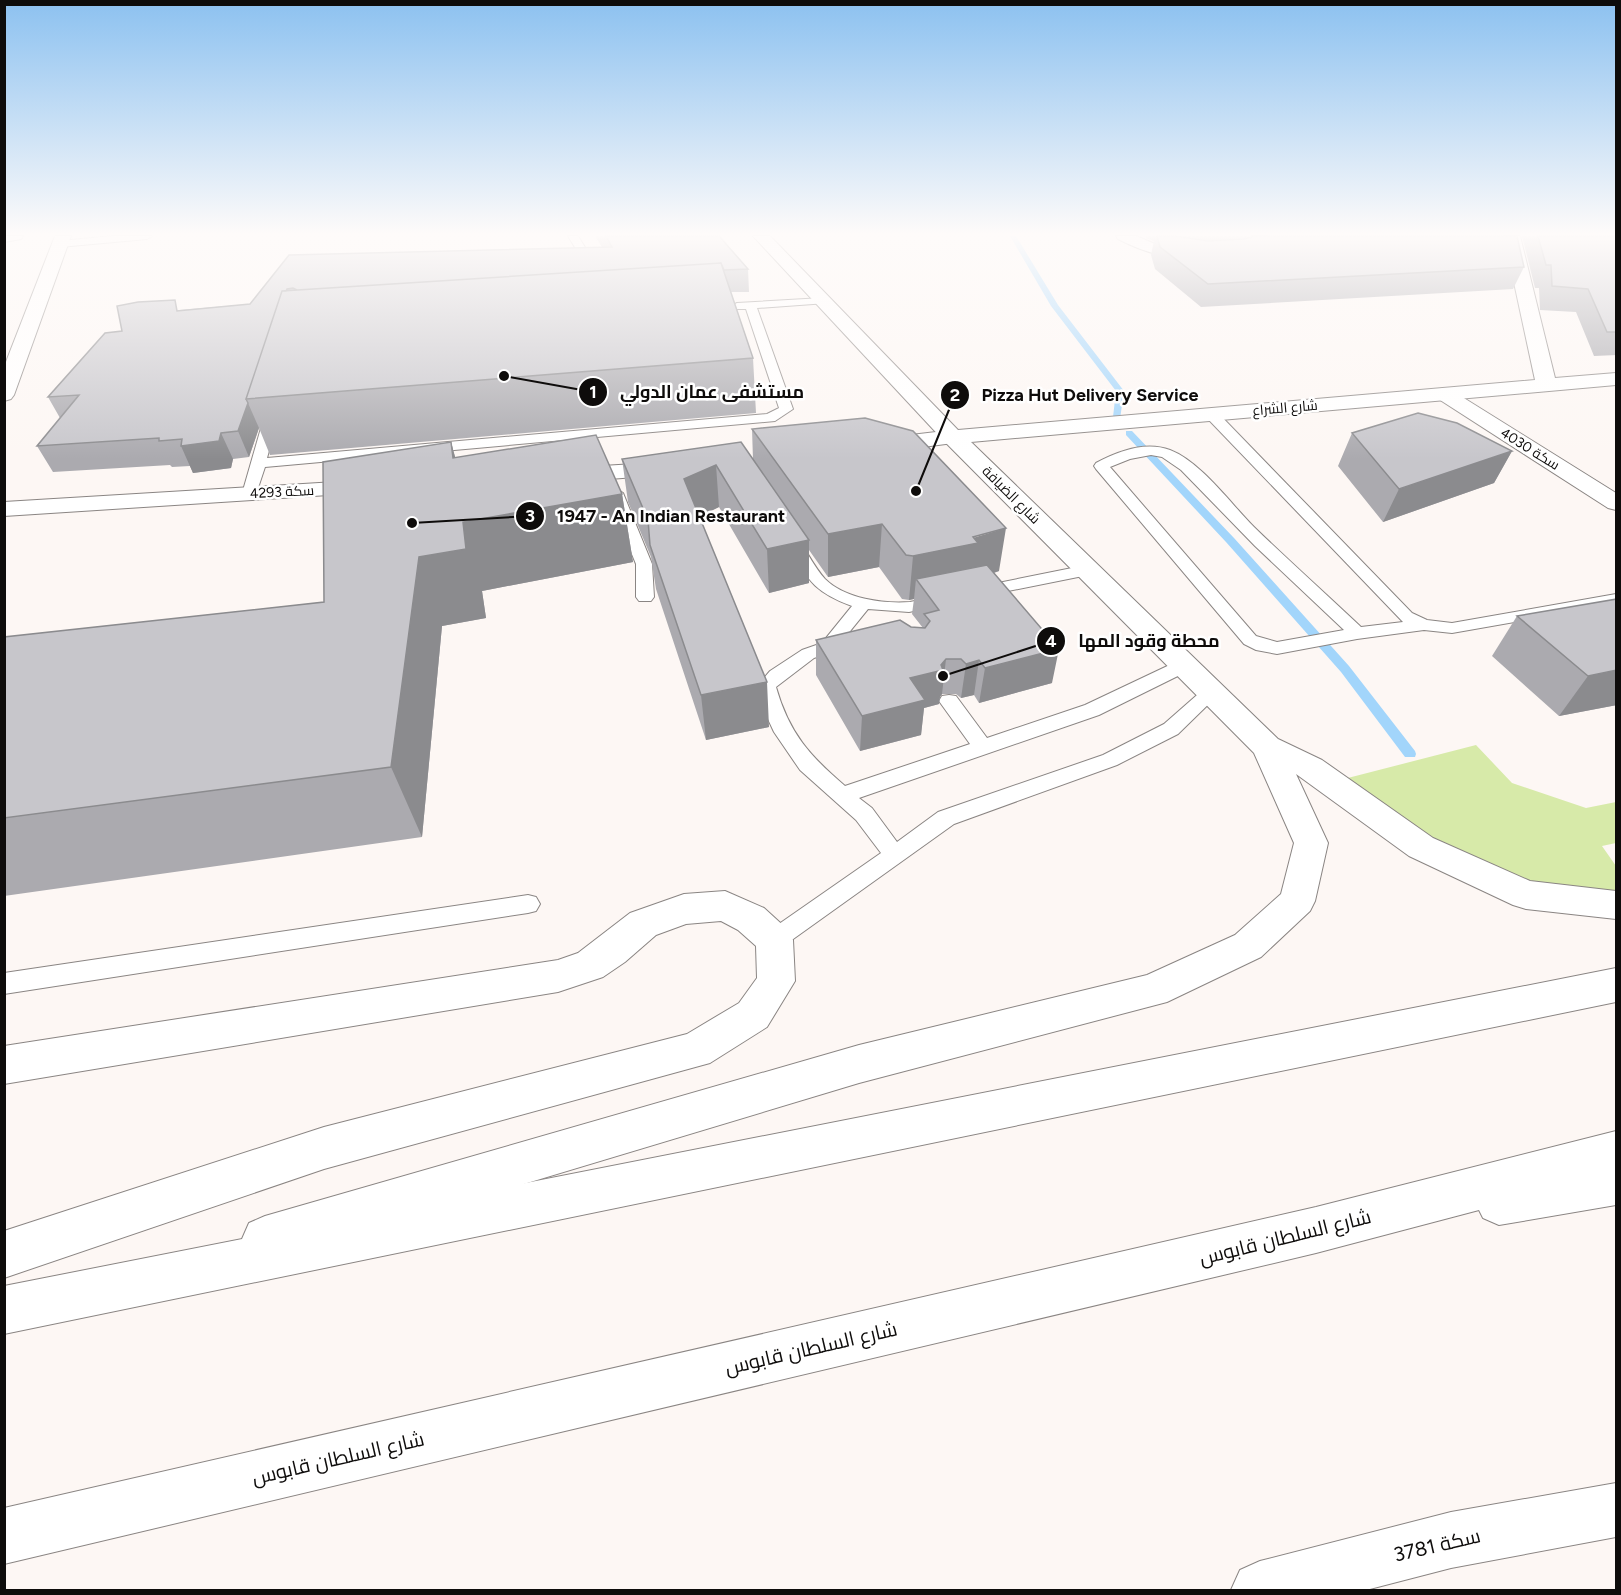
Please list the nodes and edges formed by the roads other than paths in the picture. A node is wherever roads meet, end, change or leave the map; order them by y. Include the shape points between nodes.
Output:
1 (35, 310) edge
2 (752, 310) edge
3 (832, 310) edge
4 (1529, 310) edge
5 (1617, 379) edge
6 (1546, 385) junction
7 (1444, 394) junction
8 (4, 395) edge
9 (274, 406) edge
10 (1212, 415) junction
11 (953, 437) junction
12 (858, 448) edge
13 (257, 463) junction
14 (694, 466) edge
15 (607, 473) junction
16 (548, 476) edge
17 (393, 486) edge
18 (250, 494) junction
19 (1617, 503) edge
20 (4, 509) edge
21 (783, 527) edge
22 (1087, 570) junction
23 (645, 597) dead end
24 (1617, 599) edge
25 (863, 604) junction
26 (1424, 625) junction
27 (1357, 633) junction
28 (1185, 665) junction
29 (1212, 692) junction
30 (949, 701) dead end
31 (983, 747) junction
32 (1267, 747) junction
33 (843, 795) junction
34 (894, 856) junction
35 (528, 904) dead end
36 (1617, 905) edge
37 (774, 940) junction
38 (4, 984) edge
39 (1617, 984) edge
40 (4, 1065) edge
41 (1617, 1152) edge
42 (1617, 1183) edge
43 (1316, 1230) junction
44 (4, 1255) edge
45 (59, 1299) junction
46 (4, 1310) edge
47 (1617, 1510) edge
48 (4, 1536) edge
49 (1260, 1590) edge

1 - 8 main road
2 - 13 lane via 786,409 770,418
3 - 11 main road, شارع الضيافة
4 - 6 main road
5 - 6 main road, شارع الشراع
6 - 7 main road, شارع الشراع
7 - 10 main road, شارع الشراع
7 - 19 main road, سكة 4030
9 - 13 lane
10 - 11 main road, شارع الشراع
10 - 26 lane via 1406,618
11 - 12 main road
11 - 22 main road, شارع الضيافة
13 - 18 lane
14 - 15 main road
15 - 16 main road
15 - 23 lane via 644,564
17 - 18 main road, سكة 4293
18 - 20 main road, سكة 4293
21 - 25 lane via 820,583
22 - 25 lane via 909,607
22 - 28 main road, شارع الضيافة
24 - 26 lane via 1452,628
25 - 33 lane via 858,624 828,647 808,654 766,686 784,732 807,765
26 - 27 lane
27 - 27 lane via 1277,648 1250,640 1101,466 1152,452 1166,453 1184,464
28 - 29 main road, شارع الضيافة
28 - 31 lane via 1092,710
29 - 32 main road, شارع الضيافة
29 - 34 lane via 1171,729 1110,760 946,818
30 - 31 lane
31 - 33 lane
32 - 36 main road via 1311,768 1421,847 1526,895
32 - 45 main road via 1311,843 1297,901 1248,946 1153,990 859,1064
33 - 34 lane via 864,814
34 - 37 lane
35 - 38 lane
37 - 40 main road via 751,919 725,906 684,909 643,924 590,966 558,976
37 - 44 main road via 776,981 753,1015 696,1050 324,1148
39 - 45 main road
41 - 43 main road, شارع السلطان قابوس
42 - 43 main road
43 - 48 main road, شارع السلطان قابوس
45 - 46 main road
47 - 49 main road, سكة 3781 via 1450,1540

